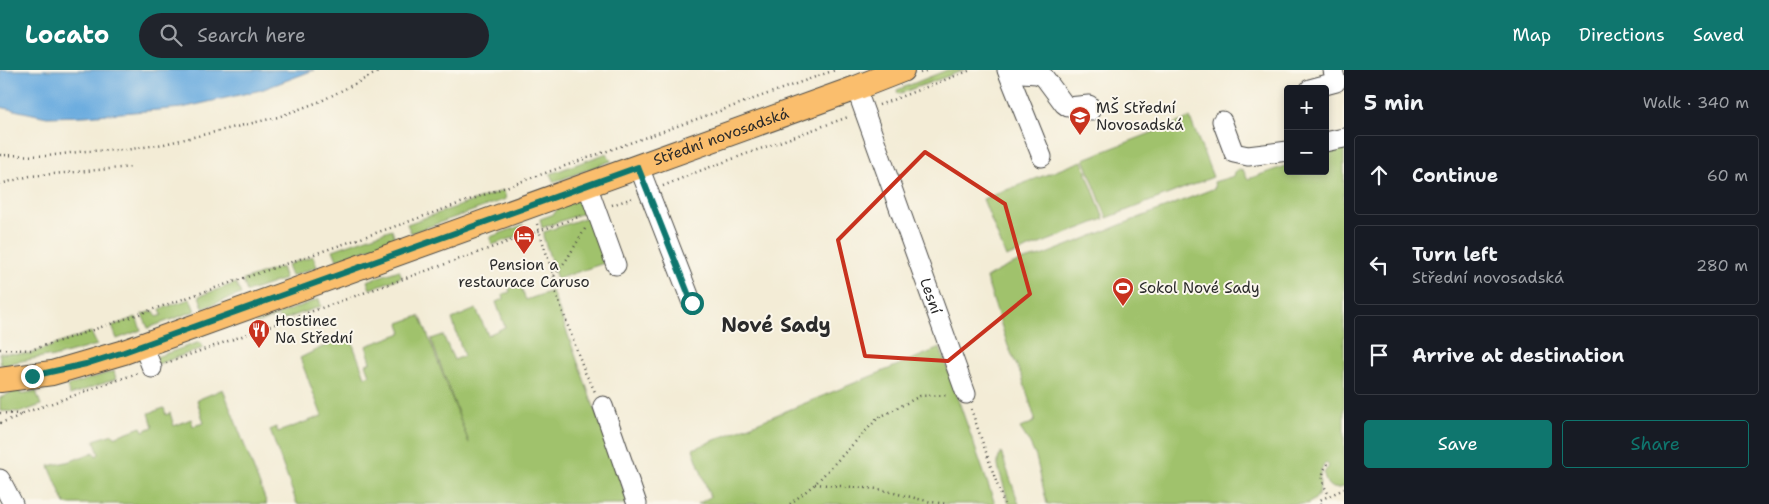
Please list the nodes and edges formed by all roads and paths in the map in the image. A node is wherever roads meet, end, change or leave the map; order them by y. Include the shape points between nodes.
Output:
1 (382, 70) edge
2 (834, 70) edge
3 (902, 70) edge
4 (971, 70) edge
5 (1333, 70) edge
6 (1008, 71) edge
7 (1325, 85) edge
8 (856, 88) junction
9 (1091, 110) dead end
10 (864, 111) junction
11 (1222, 121) dead end
12 (1344, 138) edge
13 (1329, 141) edge
14 (1284, 152) edge
15 (0, 155) edge
16 (1042, 157) dead end
17 (132, 167) dead end
18 (638, 167) junction
19 (0, 184) edge
20 (587, 185) junction
21 (648, 192) junction
22 (608, 206) dead end
23 (582, 216) dead end
24 (536, 221) dead end
25 (588, 223) dead end
26 (540, 231) junction
27 (616, 265) dead end
28 (554, 277) junction
29 (692, 303) dead end
30 (143, 345) junction
31 (0, 349) edge
32 (152, 368) junction
33 (0, 380) edge
34 (590, 381) dead end
35 (966, 394) junction
36 (603, 406) dead end
37 (0, 413) edge
38 (20, 414) junction
39 (0, 423) edge
40 (1328, 464) dead end
41 (0, 480) edge
42 (815, 484) junction
43 (1344, 489) edge
44 (1329, 495) junction
45 (13, 504) edge
46 (637, 504) edge
47 (790, 504) edge
48 (948, 504) edge
49 (1004, 504) edge
50 (1322, 504) edge

1 - 15 path via 321,101 278,117 164,144 47,156
2 - 31 path via 75,336 31,350
3 - 8 main road, Střední novosadská
4 - 10 path
5 - 7 street via 1336,82
6 - 9 street via 1044,77 1068,107 1085,104
6 - 16 street
8 - 10 street, Lesní
8 - 18 main road, Střední novosadská
10 - 21 path
10 - 35 street, Lesní
11 - 14 street via 1234,153 1248,156
12 - 13 street
17 - 19 path via 30,176
18 - 20 main road, Střední novosadská
18 - 21 street
20 - 27 street
20 - 30 main road, Střední novosadská
21 - 22 path
21 - 29 street
23 - 26 path
24 - 26 path
25 - 28 path
26 - 28 path
26 - 32 path
28 - 34 path via 551,280
30 - 32 street
30 - 33 main road, Střední novosadská via 66,370
32 - 38 path
35 - 42 path via 920,396 878,418
35 - 49 path
36 - 46 street
37 - 38 path
38 - 39 path
40 - 44 path via 1322,478
41 - 45 street
42 - 47 path
42 - 48 path via 878,489
43 - 44 path
44 - 50 path via 1320,500

